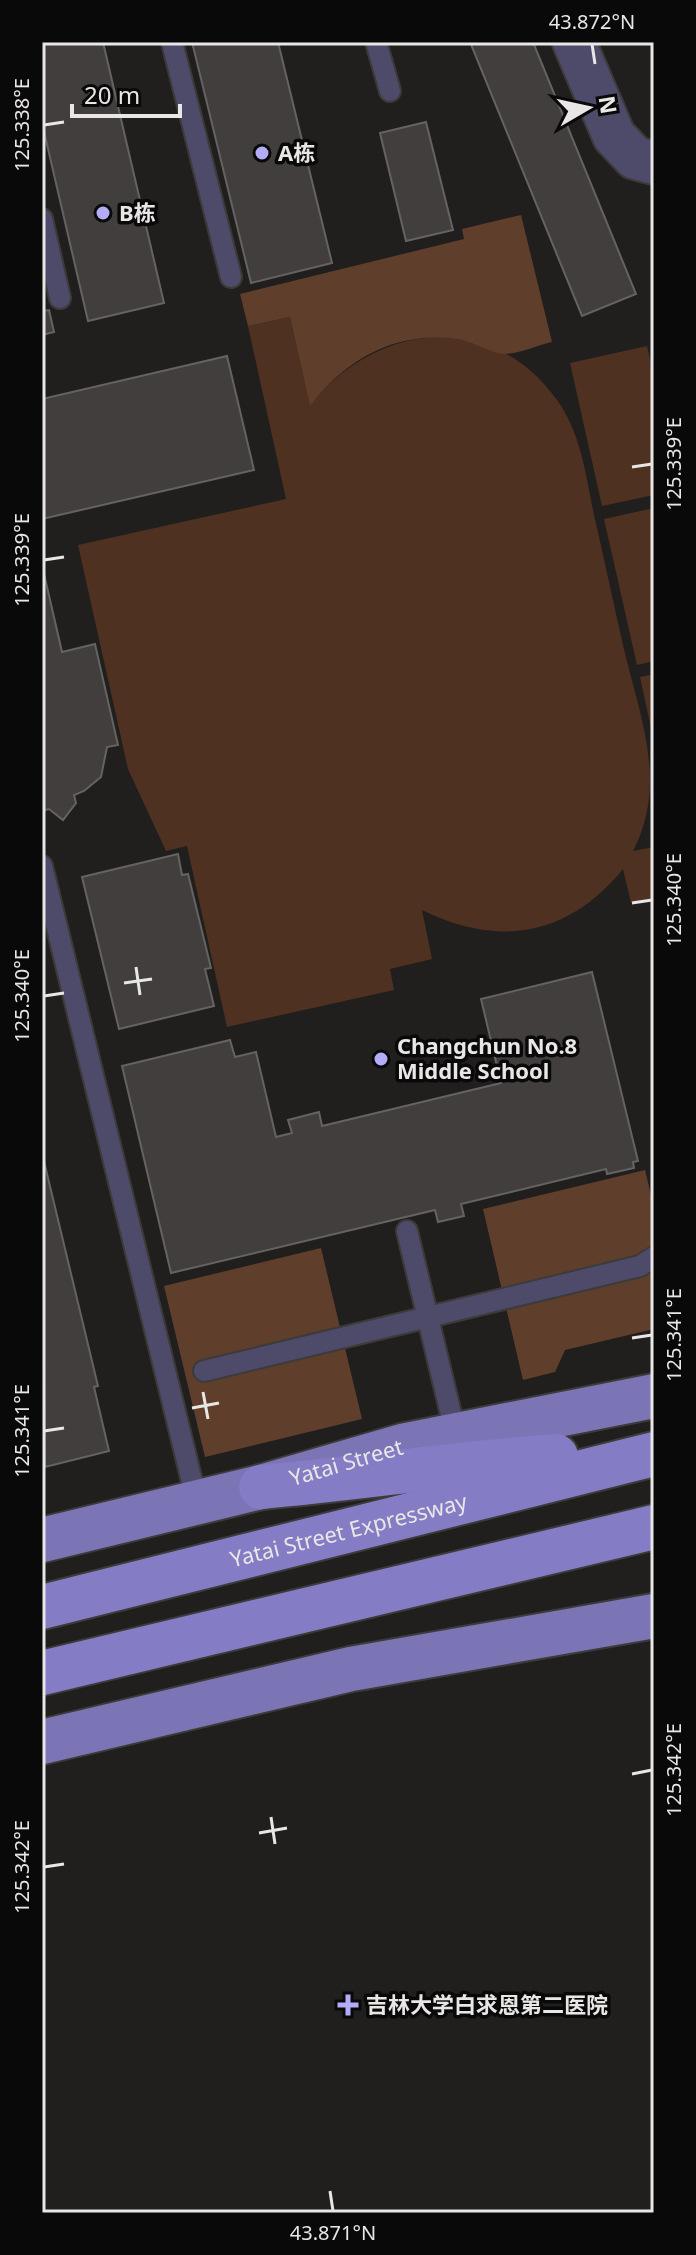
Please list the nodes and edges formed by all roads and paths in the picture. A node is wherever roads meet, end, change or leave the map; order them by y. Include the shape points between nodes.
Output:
1 (172, 42) edge
2 (376, 42) edge
3 (574, 42) edge
4 (390, 91) dead end
5 (654, 163) edge
6 (42, 219) edge
7 (231, 277) dead end
8 (60, 298) dead end
9 (42, 866) edge
10 (407, 1231) dead end
11 (654, 1257) edge
12 (428, 1317) junction
13 (204, 1371) dead end
14 (654, 1396) edge
15 (456, 1435) junction
16 (650, 1455) edge
17 (261, 1487) junction
18 (197, 1502) junction
19 (654, 1527) edge
20 (42, 1540) edge
21 (42, 1607) edge
22 (654, 1616) edge
23 (42, 1673) edge
24 (42, 1742) edge

1 - 7 lane
2 - 4 lane
3 - 5 street via 614,136 635,158
6 - 8 lane
9 - 18 lane
10 - 12 lane
11 - 12 lane via 640,1266
12 - 13 lane
12 - 15 lane
14 - 15 main road, Yatai Street
15 - 17 main road, Yatai Street
16 - 17 highway via 463,1462
16 - 21 highway, Yatai Street Expressway
17 - 18 main road, Yatai Street
18 - 20 main road, Yatai Street
19 - 23 highway
22 - 24 main road via 351,1669

